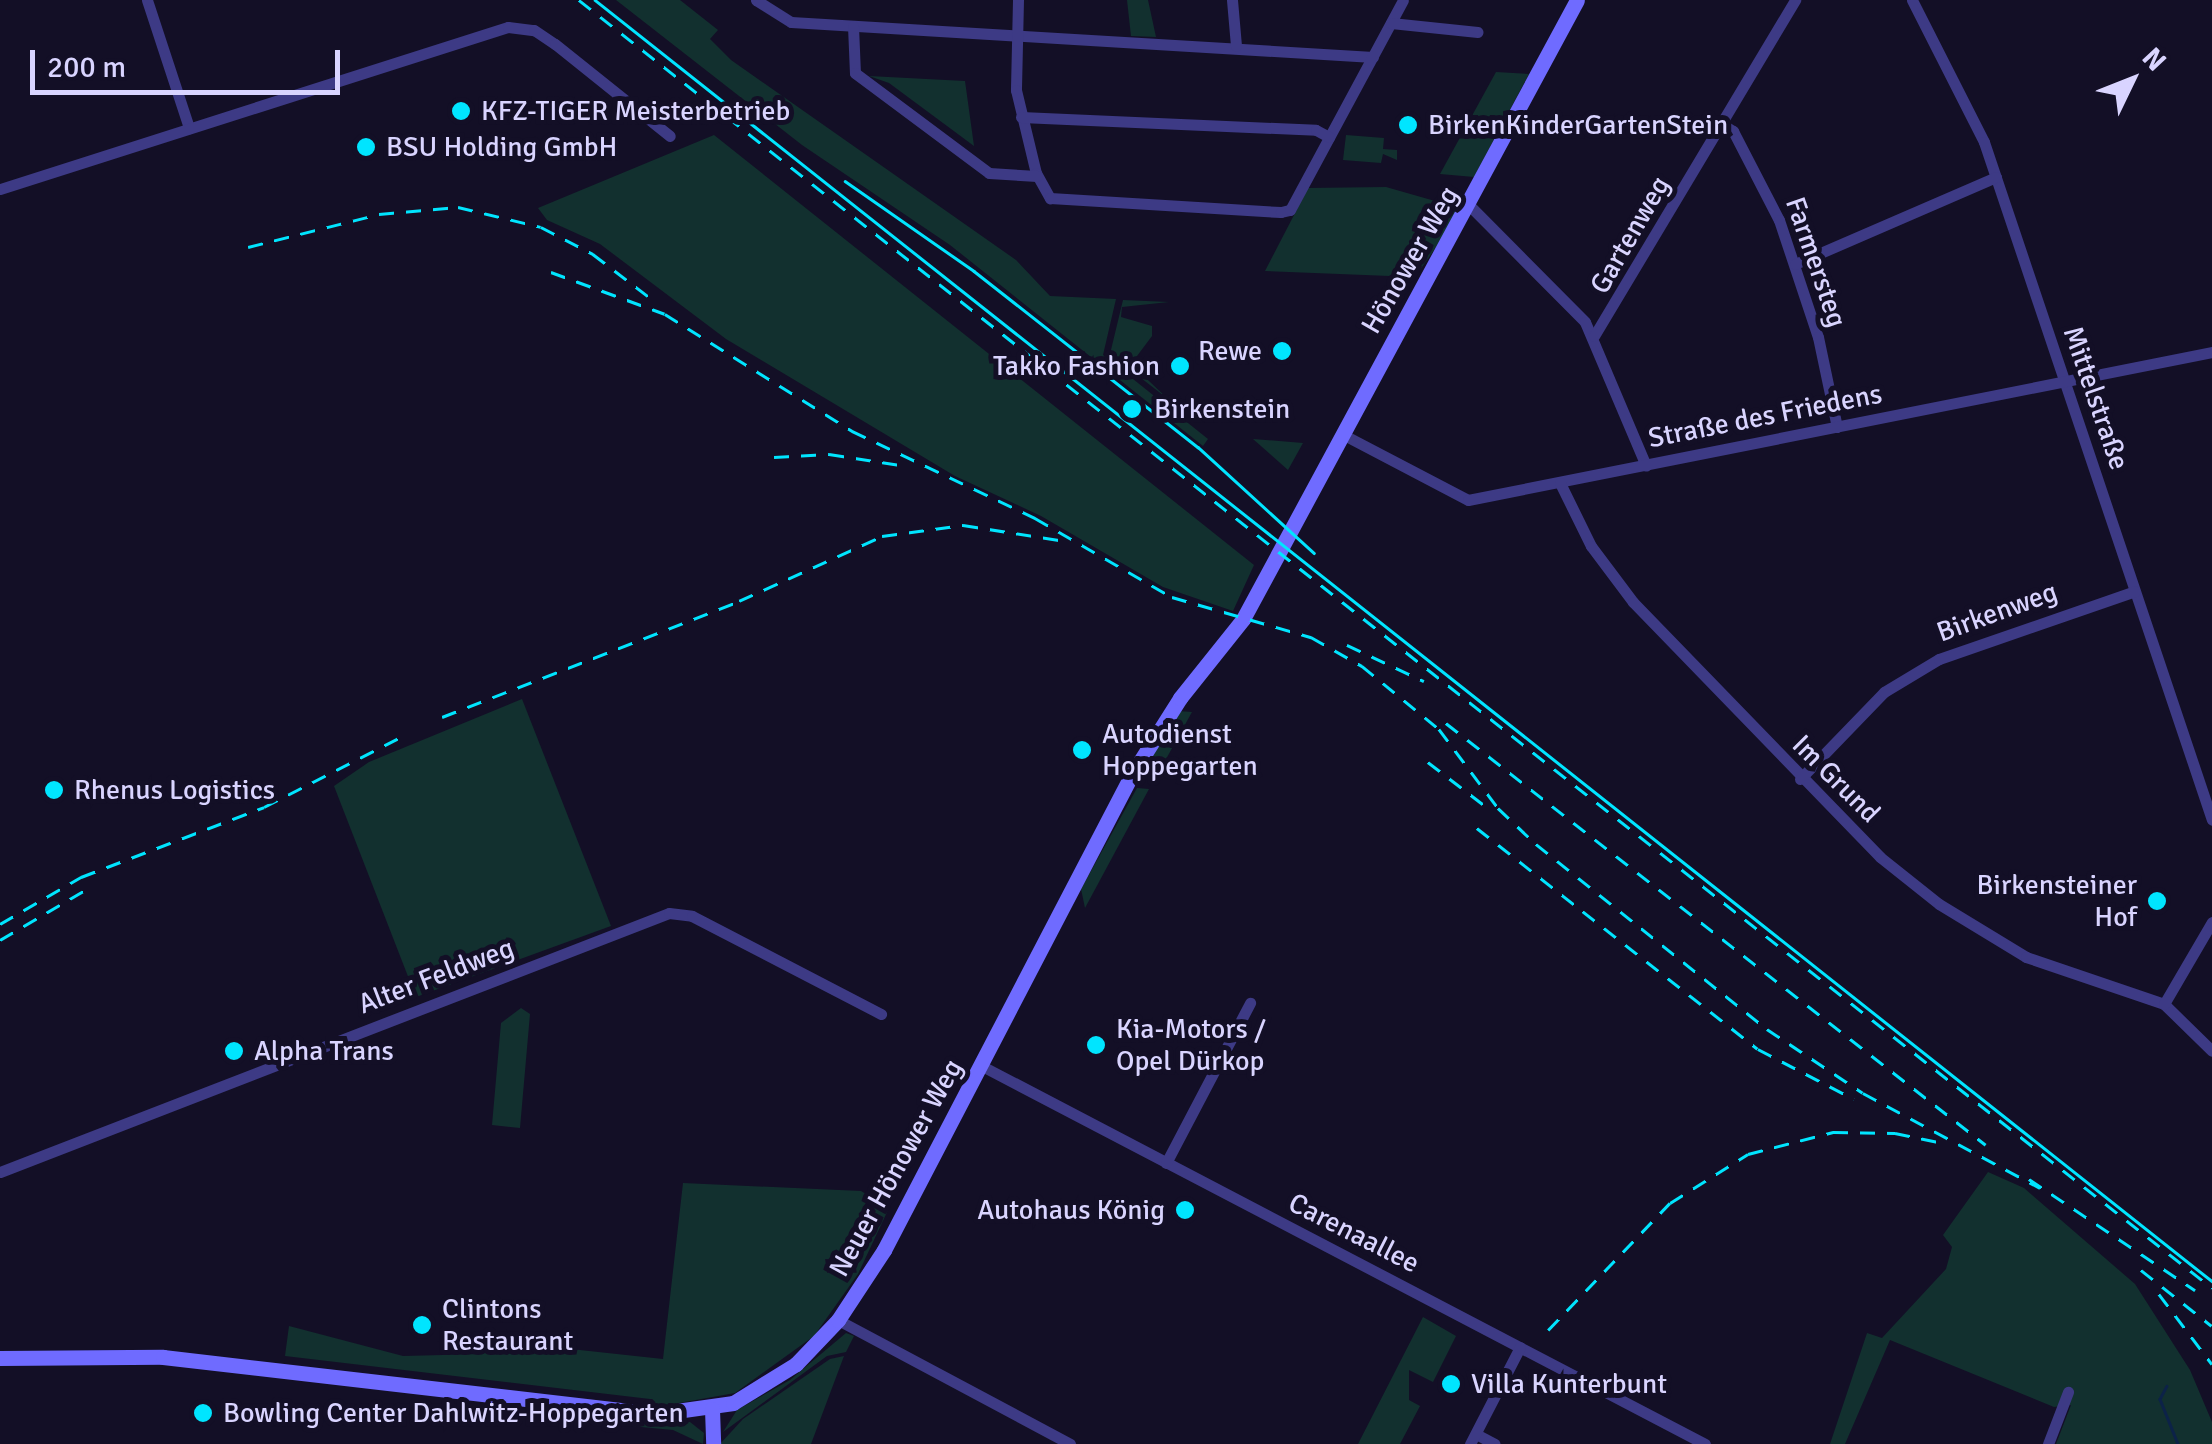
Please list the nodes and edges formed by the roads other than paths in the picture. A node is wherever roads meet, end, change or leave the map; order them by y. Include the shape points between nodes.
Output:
1 (147, 0) edge
2 (756, 0) edge
3 (1018, 0) edge
4 (1232, 0) edge
5 (1403, 0) edge
6 (1578, 0) edge
7 (1795, 0) edge
8 (1912, 0) edge
9 (1391, 23) junction
10 (854, 26) junction
11 (1478, 32) dead end
12 (1016, 35) junction
13 (1236, 46) junction
14 (1372, 56) junction
15 (1021, 116) junction
16 (1723, 125) junction
17 (189, 128) junction
18 (670, 136) dead end
19 (1328, 137) junction
20 (1037, 176) junction
21 (1996, 177) junction
22 (0, 189) edge
23 (1470, 206) junction
24 (1795, 264) junction
25 (1594, 336) junction
26 (2212, 352) edge
27 (2064, 382) junction
28 (1836, 428) junction
29 (1342, 434) junction
30 (1646, 466) junction
31 (1560, 483) junction
32 (1283, 544) joint
33 (2135, 591) junction
34 (1800, 779) junction
35 (2212, 820) edge
36 (2212, 922) edge
37 (1250, 1003) dead end
38 (2164, 1004) junction
39 (882, 1014) dead end
40 (2212, 1051) edge
41 (980, 1065) junction
42 (1166, 1164) junction
43 (0, 1172) edge
44 (838, 1320) junction
45 (1520, 1347) junction
46 (0, 1358) edge
47 (2068, 1392) dead end
48 (712, 1408) junction
49 (1473, 1439) edge
50 (713, 1444) edge
51 (1070, 1444) edge
52 (1495, 1444) edge
53 (1706, 1444) edge
54 (2048, 1444) edge

1 - 17 street
2 - 10 street via 791,22
3 - 12 street
4 - 13 street
5 - 9 street
6 - 23 main road, Hönower Weg
7 - 16 street, Gartenweg
8 - 21 street, Mittelstraße
9 - 11 street
9 - 14 street
10 - 12 street
10 - 20 street via 855,74 989,173
12 - 13 street
12 - 15 street
13 - 14 street
14 - 19 street
15 - 19 street via 1305,130
15 - 20 street
16 - 24 street, Farmersteg via 1752,166
16 - 25 street, Gartenweg
17 - 18 street via 522,27 556,44
17 - 22 street
19 - 20 street via 1290,210 1056,200
21 - 24 street
21 - 27 street, Mittelstraße
23 - 25 street
23 - 29 main road, Hönower Weg
24 - 28 street, Farmersteg
25 - 30 street
26 - 27 street, Straße des Friedens
27 - 28 street, Straße des Friedens
27 - 33 street, Mittelstraße
28 - 30 street, Straße des Friedens
29 - 31 street, Straße des Friedens via 1459,499
29 - 32 main road, Hönower Weg
30 - 31 street, Straße des Friedens
31 - 34 street, Im Grund via 1592,546 1633,602
32 - 41 main road, Neuer Hönower Weg via 1244,619 1148,745
33 - 34 street, Birkenweg via 1939,659 1884,692
33 - 35 street, Mittelstraße
34 - 38 street, Im Grund via 1901,875 1984,934 2050,968
36 - 38 street
37 - 42 street
38 - 40 street
39 - 43 street, Alter Feldweg via 692,916 669,912
41 - 42 street, Carenaallee
41 - 44 main road, Neuer Hönower Weg via 884,1250
42 - 45 street, Carenaallee
44 - 48 main road, Neuer Hönower Weg via 776,1379
44 - 51 street
45 - 49 street
45 - 53 street, Carenaallee
46 - 48 main road, Neuer Hönower Weg via 163,1357 605,1413
47 - 54 street
48 - 50 main road
49 - 52 street

